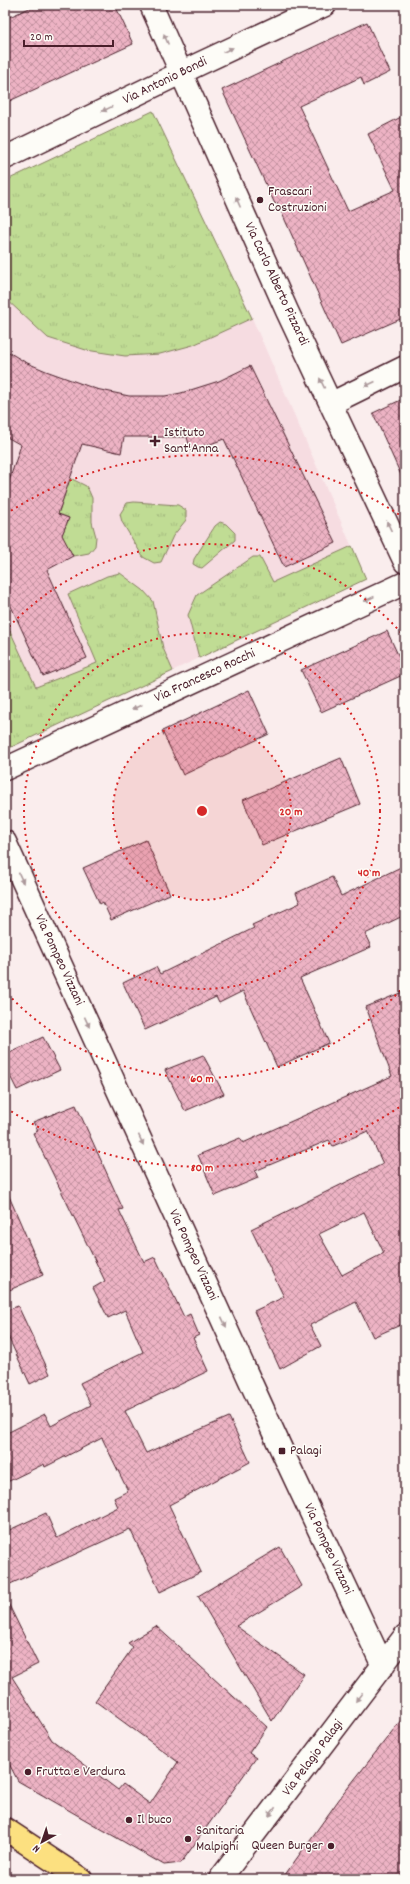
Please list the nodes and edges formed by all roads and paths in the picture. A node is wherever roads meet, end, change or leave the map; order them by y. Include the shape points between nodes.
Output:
1 (151, 5) edge
2 (325, 5) edge
3 (180, 74) junction
4 (5, 158) edge
5 (405, 367) edge
6 (332, 402) junction
7 (405, 562) edge
8 (405, 583) edge
9 (5, 769) edge
10 (5, 842) edge
11 (405, 1636) edge
12 (383, 1666) junction
13 (5, 1829) edge
14 (81, 1879) edge
15 (220, 1879) edge

3 -> 1 street, Via Carlo Alberto Pizzardi
3 -> 2 street, Via Antonio Bondi
3 -> 4 street, Via Antonio Bondi
6 -> 3 street, Via Carlo Alberto Pizzardi via 287,311
5 -> 6 street
7 -> 6 street, Via Carlo Alberto Pizzardi
8 -> 9 street, Via Francesco Rocchi
10 -> 12 street, Via Pompeo Vizzani
11 - 12 street, Via Pelagio Palagi
12 -> 15 street, Via Pelagio Palagi
13 - 14 main road

